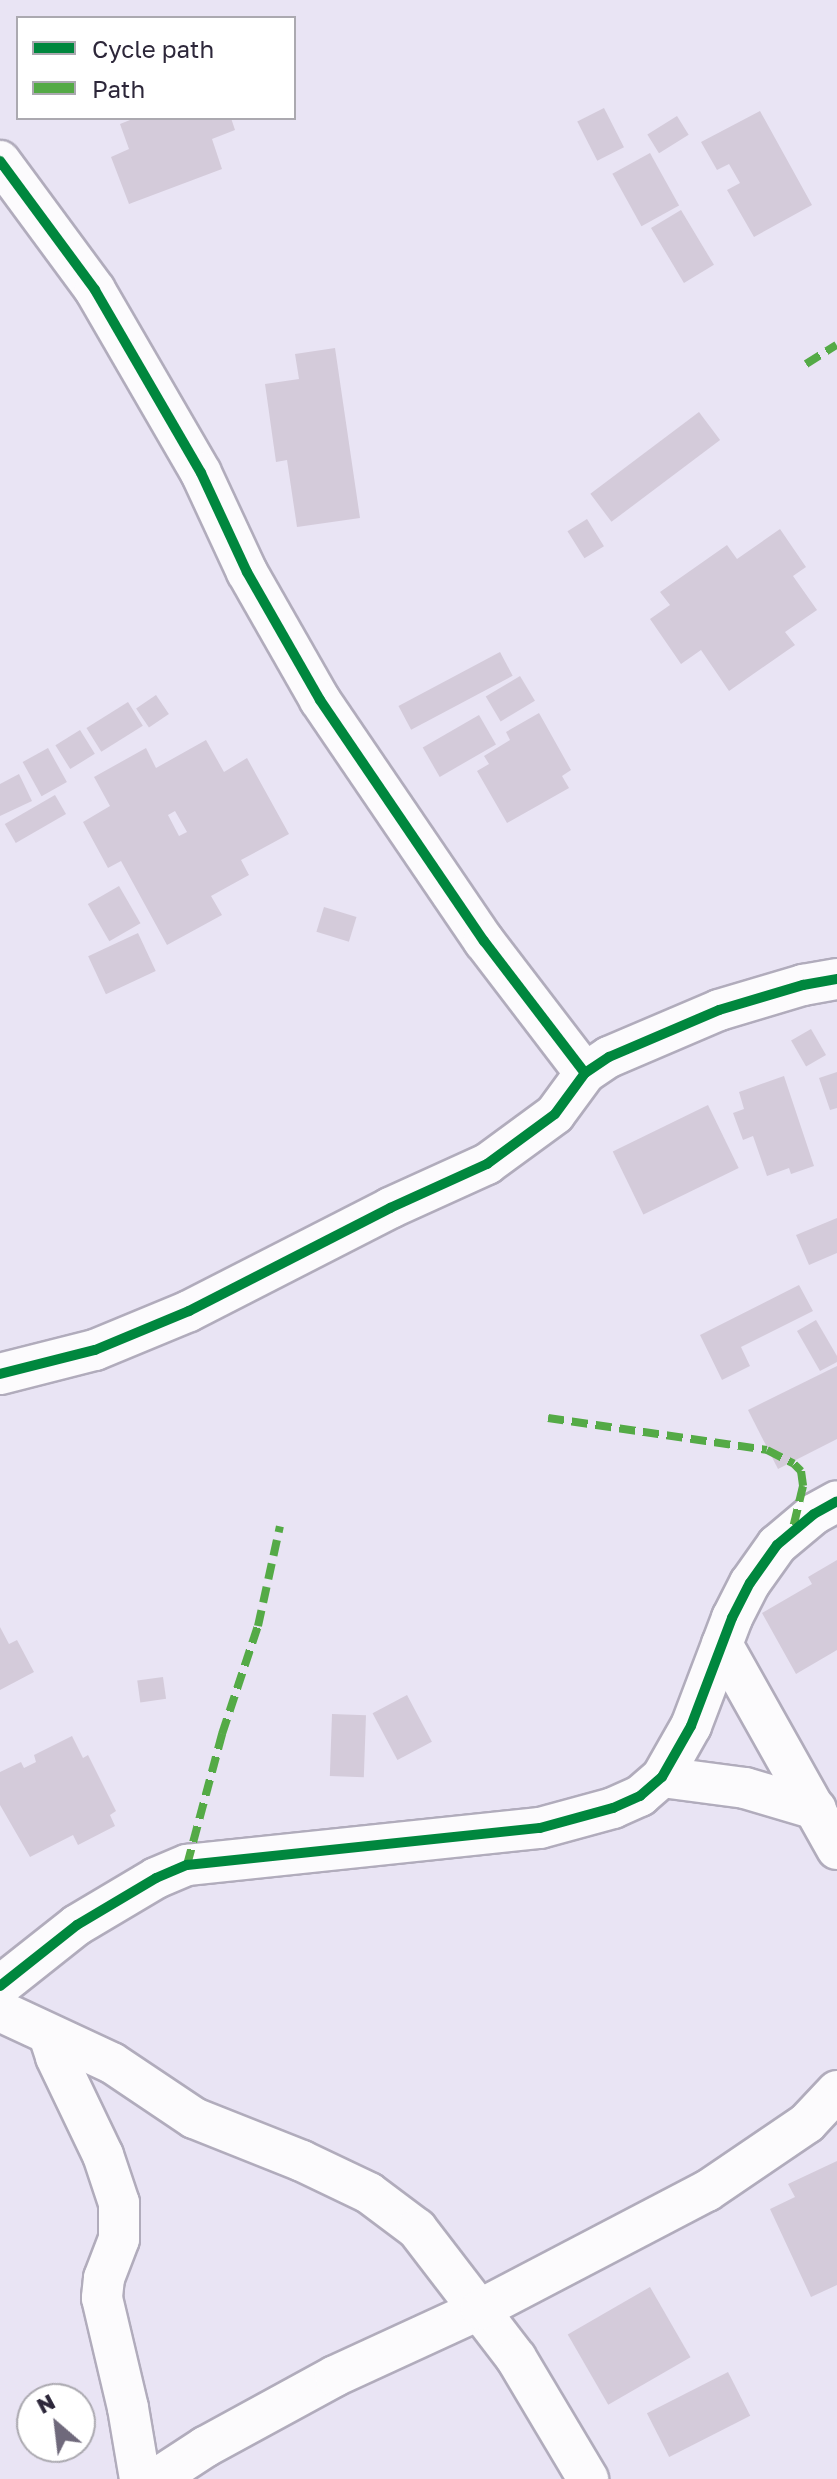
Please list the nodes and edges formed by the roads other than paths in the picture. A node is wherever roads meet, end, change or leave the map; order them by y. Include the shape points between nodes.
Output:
1 (0, 161) edge
2 (837, 979) edge
3 (585, 1073) junction
4 (0, 1374) edge
5 (837, 1501) edge
6 (722, 1644) junction
7 (662, 1777) junction
8 (816, 1809) junction
9 (837, 1849) edge
10 (0, 1986) edge
11 (0, 2011) edge
12 (49, 2035) junction
13 (837, 2091) edge
14 (481, 2309) junction
15 (140, 2479) edge
16 (156, 2479) edge
17 (588, 2479) edge

1 - 3 street via 95,290 201,473 247,572 320,700 484,941
2 - 3 street via 719,1010 609,1057
3 - 4 street via 555,1114 487,1164 189,1311 95,1350
5 - 6 street via 777,1545 750,1583
6 - 7 street via 691,1726
6 - 8 street
7 - 8 street via 745,1788
7 - 10 street via 640,1796 613,1808 540,1828 187,1865 77,1925
8 - 9 street
11 - 12 street
12 - 14 street via 112,2063 194,2118 369,2193 417,2229
12 - 15 street via 119,2203 119,2239 102,2298
13 - 14 street via 807,2123 707,2191
14 - 16 street via 335,2376
14 - 17 street

